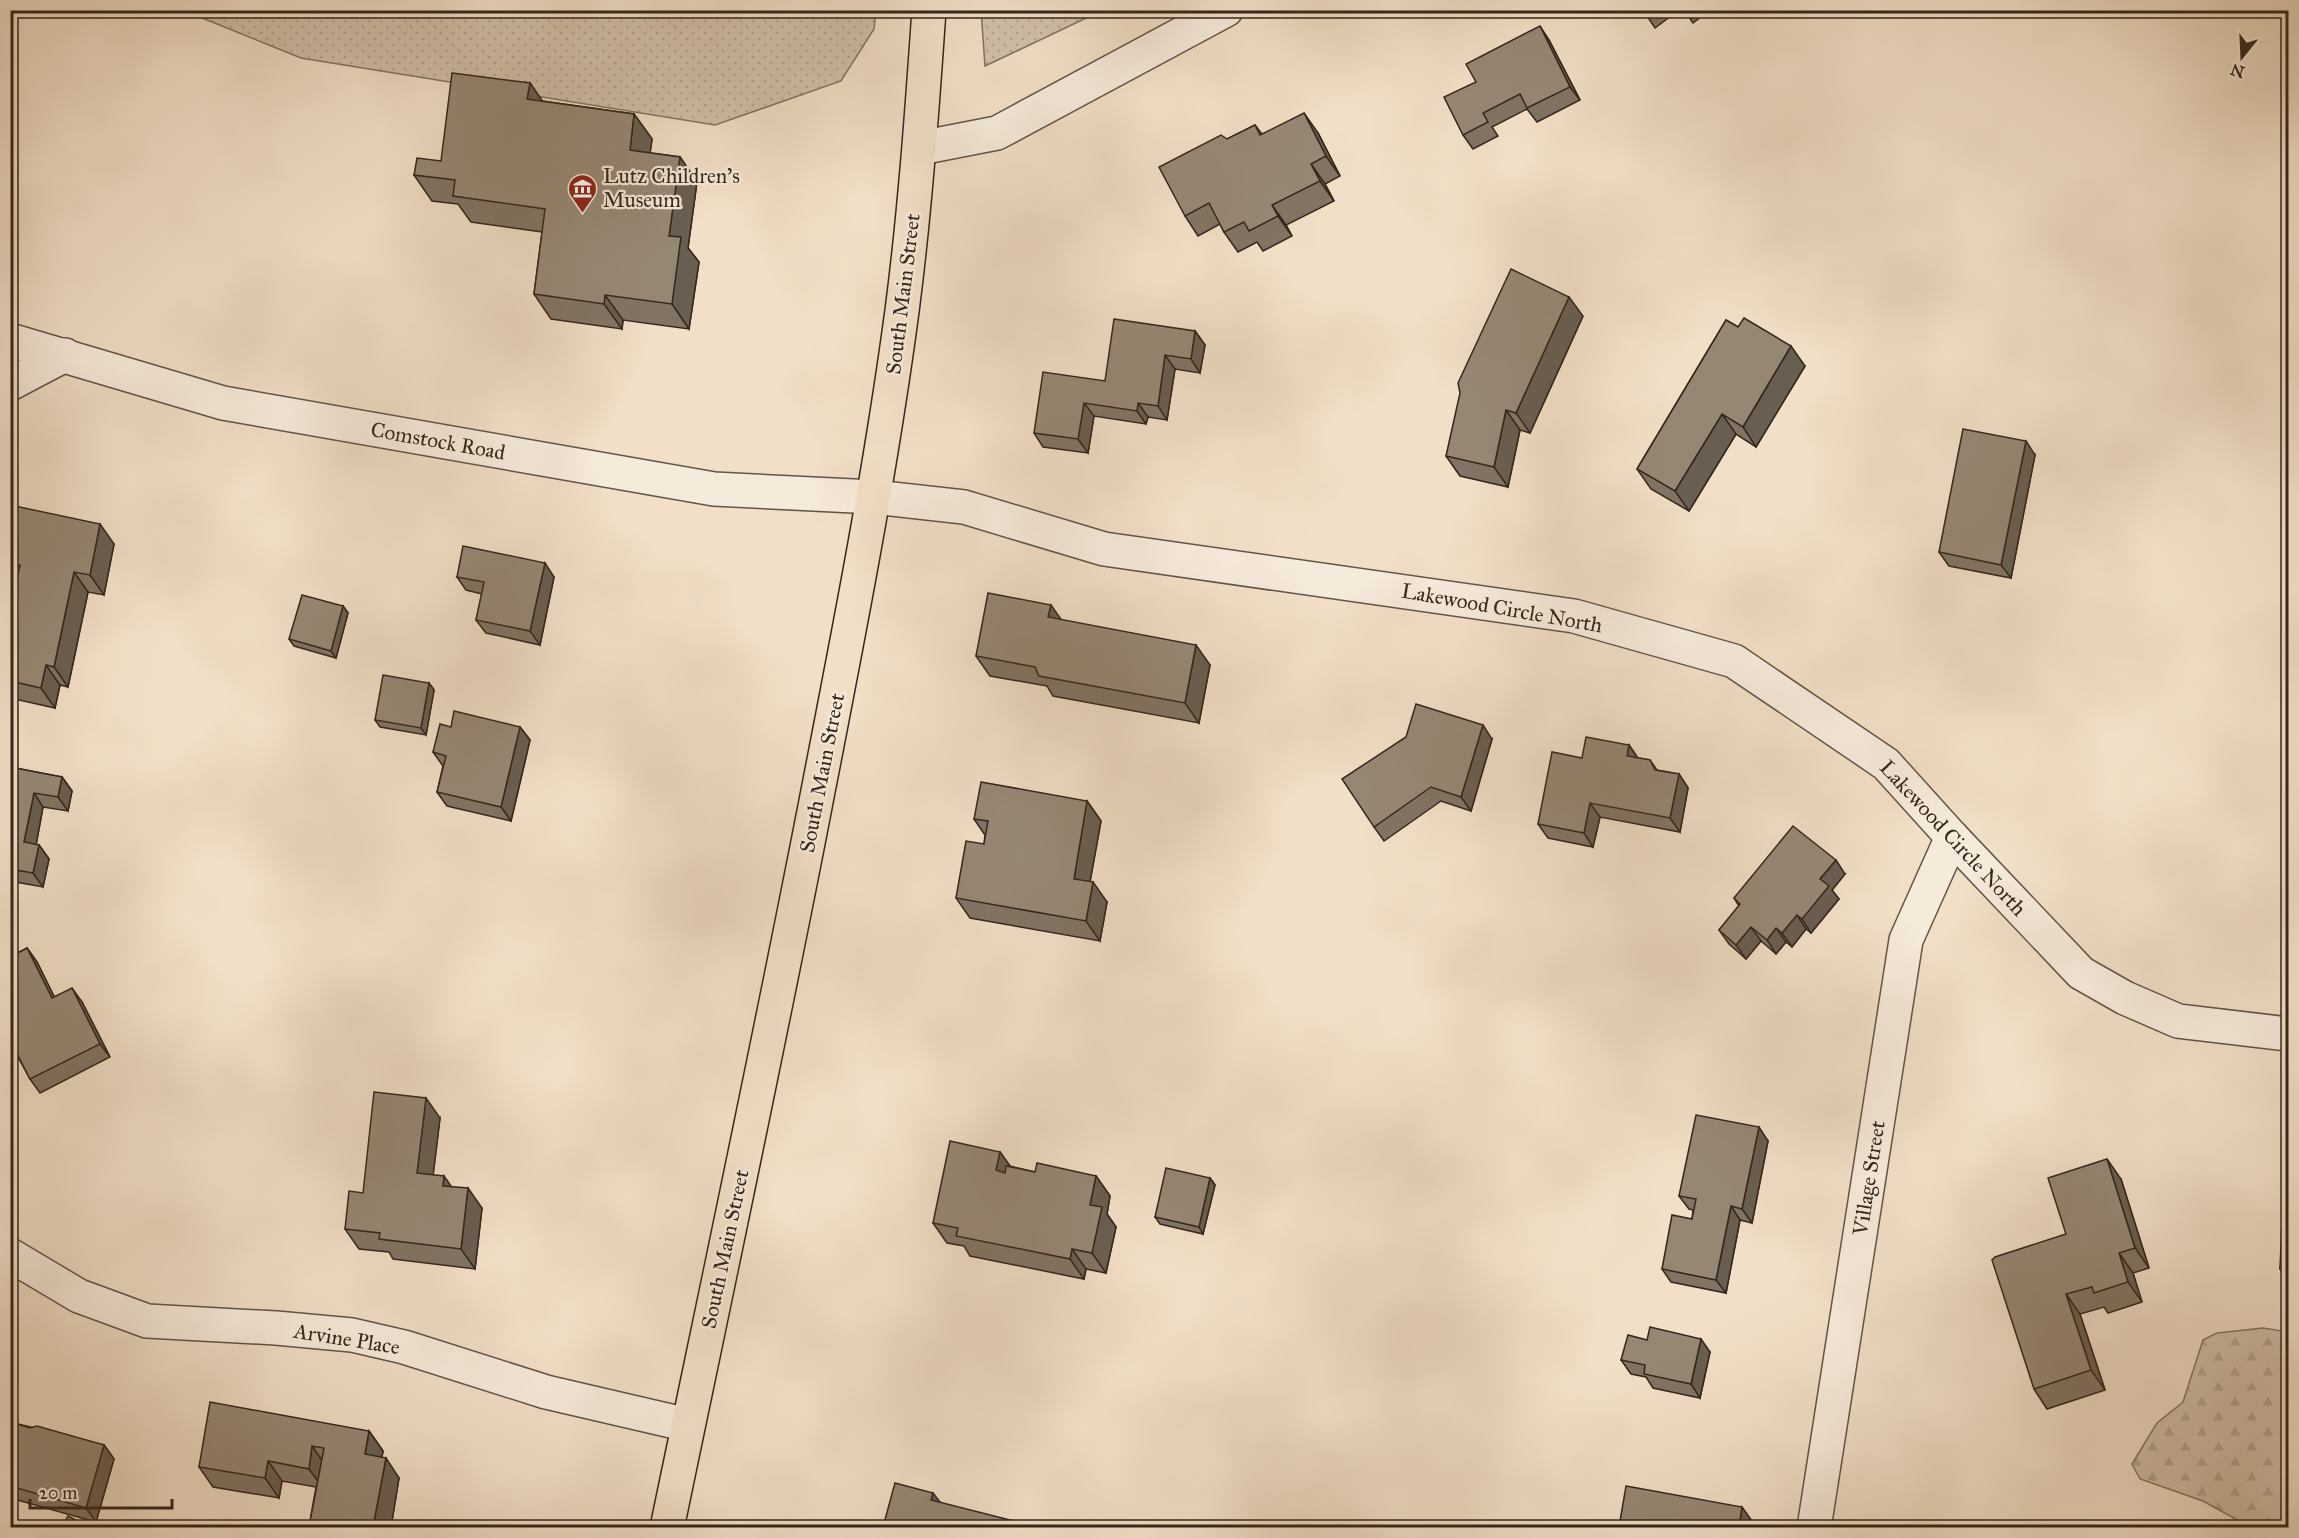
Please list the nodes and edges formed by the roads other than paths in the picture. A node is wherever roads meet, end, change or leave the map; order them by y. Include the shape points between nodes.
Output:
1 (929, 10) edge
2 (1226, 10) edge
3 (920, 147) junction
4 (10, 340) edge
5 (65, 355) junction
6 (10, 384) edge
7 (874, 497) junction
8 (1952, 837) junction
9 (2289, 1034) edge
10 (10, 1255) edge
11 (688, 1425) junction
12 (667, 1527) edge
13 (1814, 1527) edge

1 - 3 main road, South Main Street
2 - 3 street via 997,133
3 - 7 main road, South Main Street via 902,313
4 - 5 street, Comstock Road
5 - 6 street
5 - 7 street, Comstock Road via 223,404 714,489
7 - 8 street, Lakewood Circle North via 964,507 1104,549 1574,616 1734,661 1886,764
7 - 11 main road, South Main Street via 785,961
8 - 9 street, Lakewood Circle North via 2081,973 2178,1021
8 - 13 street, Village Street via 1906,940
10 - 11 street, Arvine Place via 79,1296 147,1321 352,1335 404,1347 546,1392
11 - 12 main road, South Main Street

